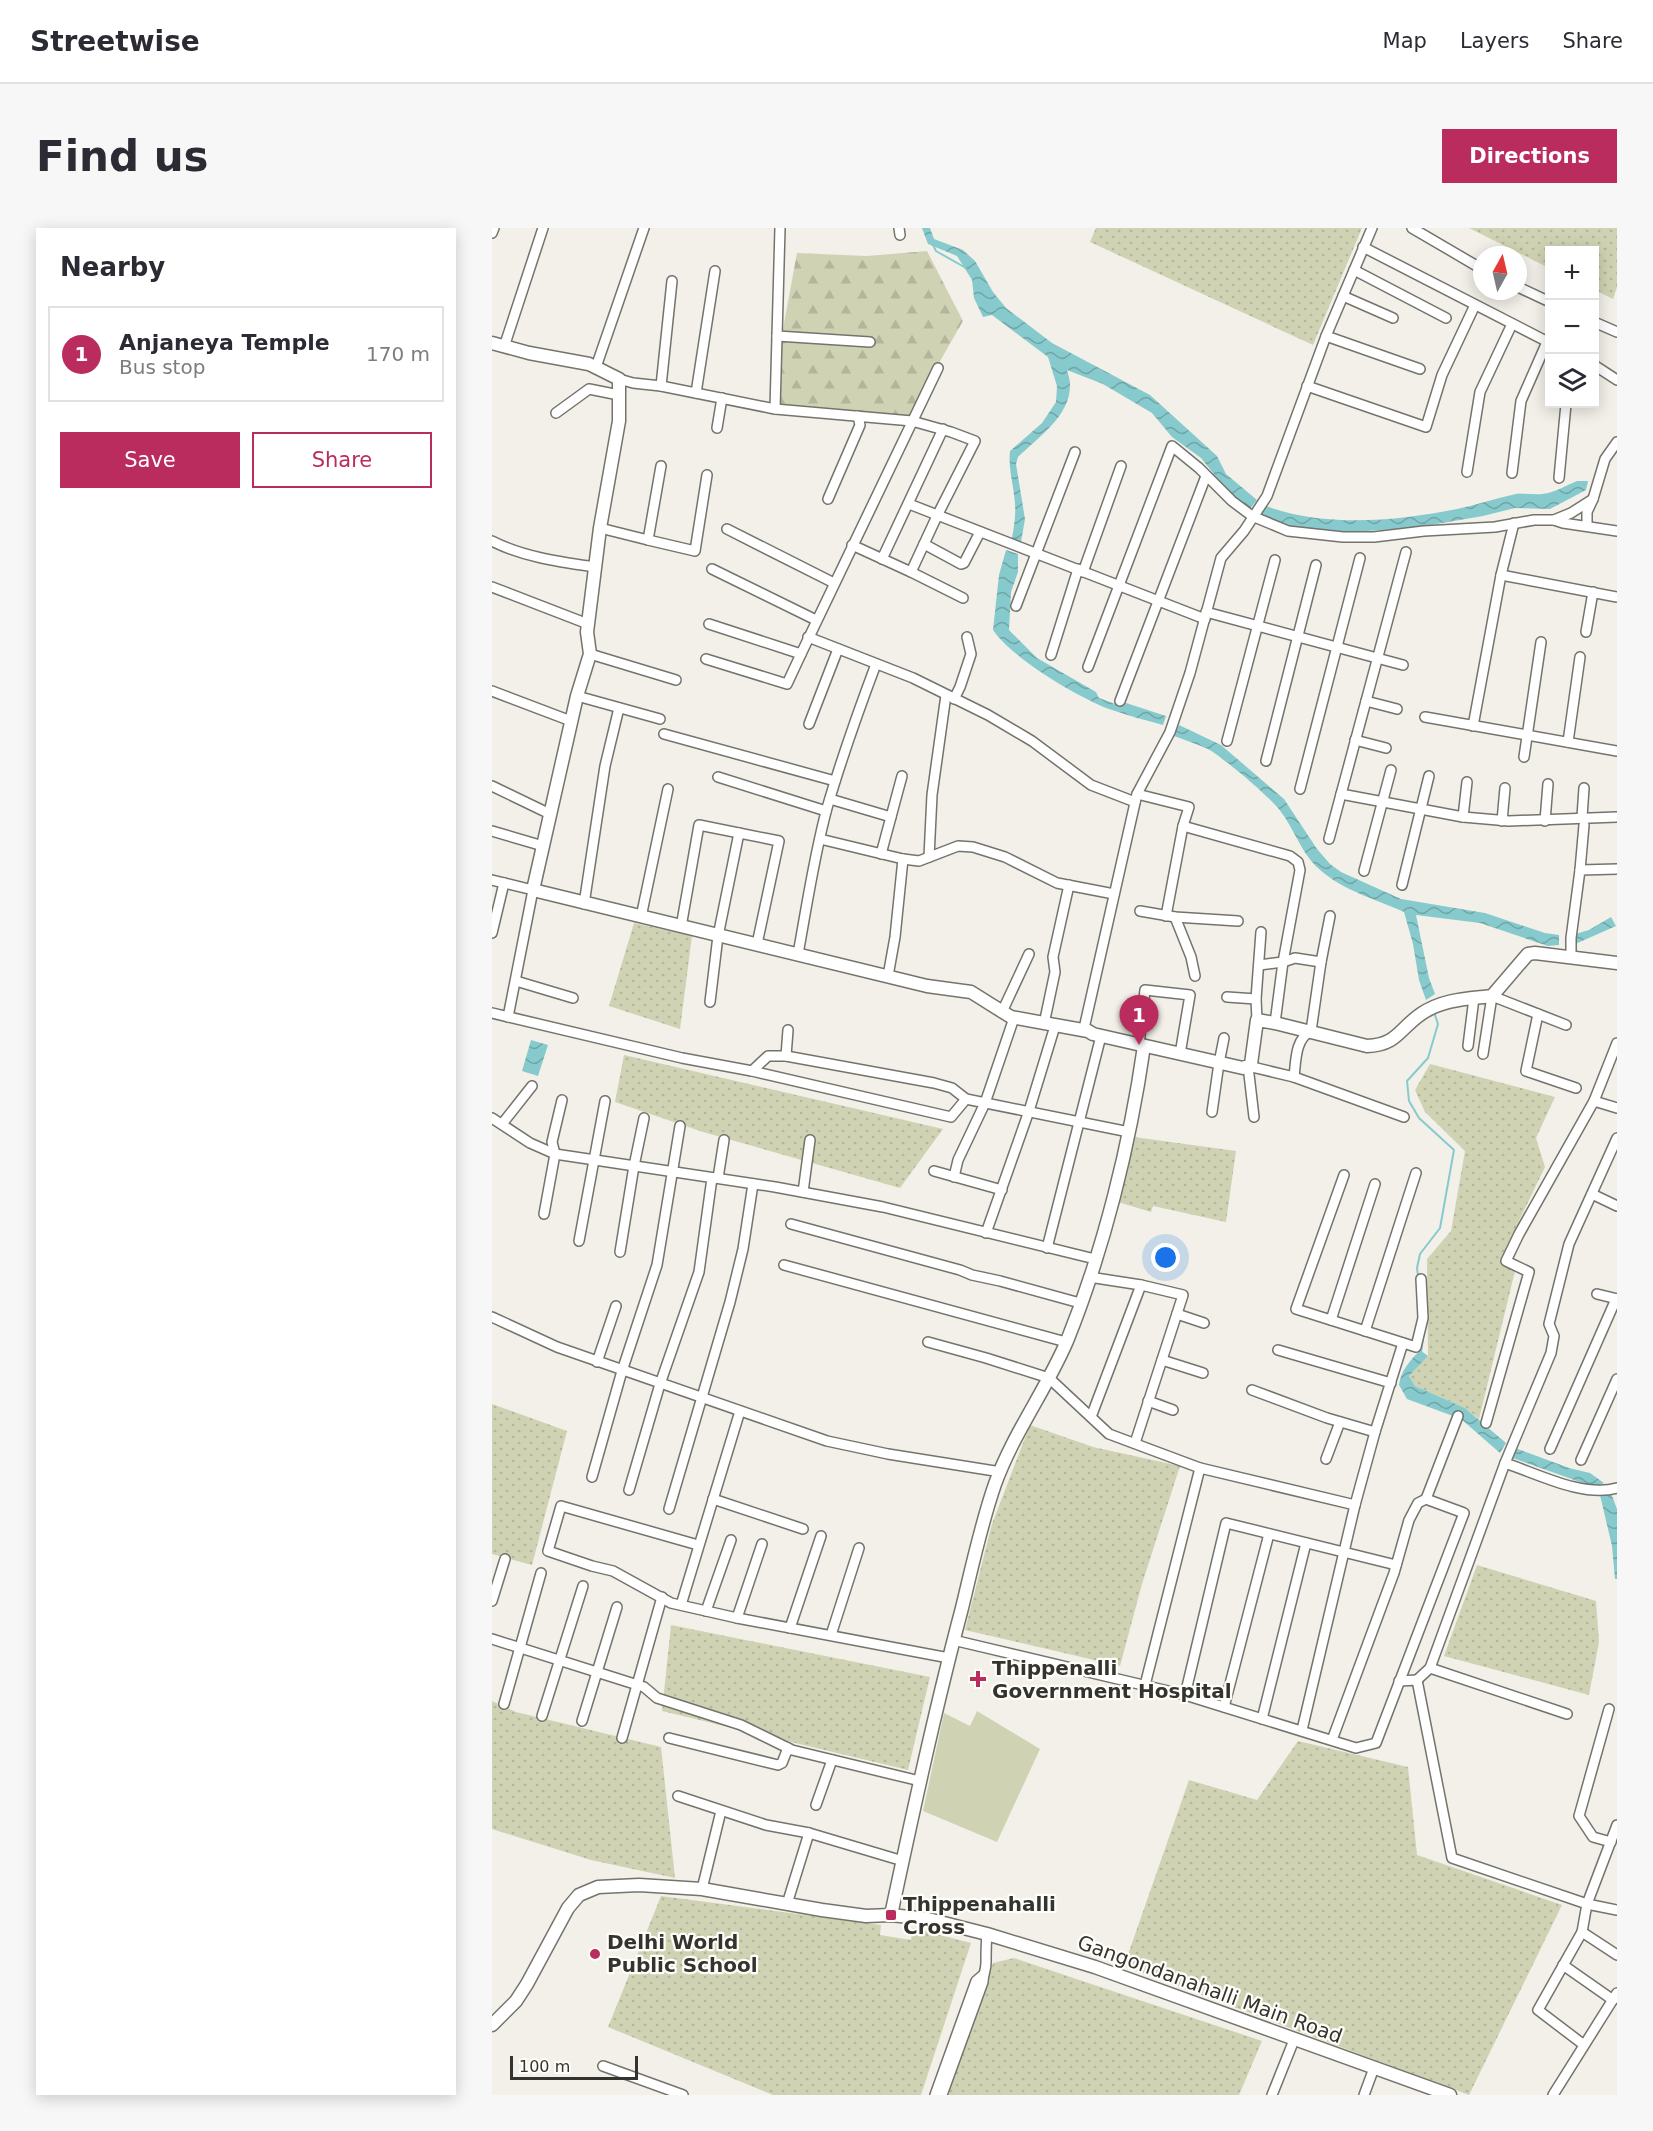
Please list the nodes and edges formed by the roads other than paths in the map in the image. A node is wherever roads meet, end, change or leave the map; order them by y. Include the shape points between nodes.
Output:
1 (494, 228) edge
2 (543, 228) edge
3 (644, 228) edge
4 (780, 228) edge
5 (1372, 228) edge
6 (1412, 228) edge
7 (492, 234) edge
8 (1363, 247) junction
9 (1473, 264) edge
10 (1354, 270) junction
11 (715, 271) dead end
12 (672, 281) dead end
13 (1527, 291) edge
14 (1342, 296) junction
15 (1546, 300) edge
16 (1475, 305) junction
17 (1393, 318) dead end
18 (1446, 318) dead end
19 (1512, 324) junction
20 (1599, 324) edge
21 (1617, 332) edge
22 (777, 336) junction
23 (1326, 336) junction
24 (1545, 341) edge
25 (870, 342) dead end
26 (498, 345) edge
27 (1545, 350) edge
28 (596, 368) junction
29 (938, 368) dead end
30 (1599, 368) edge
31 (1420, 369) dead end
32 (619, 379) junction
33 (1617, 380) edge
34 (661, 386) junction
35 (1307, 386) junction
36 (696, 393) junction
37 (619, 395) junction
38 (722, 398) junction
39 (1566, 408) edge
40 (775, 409) junction
41 (556, 412) dead end
42 (858, 416) junction
43 (912, 421) junction
44 (717, 428) dead end
45 (943, 429) junction
46 (1617, 441) edge
47 (1075, 452) dead end
48 (661, 466) dead end
49 (1121, 466) dead end
50 (1467, 472) dead end
51 (1512, 473) dead end
52 (707, 475) dead end
53 (1206, 476) junction
54 (1558, 478) dead end
55 (828, 499) dead end
56 (1593, 499) junction
57 (909, 504) junction
58 (937, 516) junction
59 (1252, 516) junction
60 (1554, 520) junction
61 (1514, 523) junction
62 (1587, 526) junction
63 (600, 528) junction
64 (727, 529) dead end
65 (1617, 531) edge
66 (980, 532) junction
67 (648, 540) junction
68 (492, 541) edge
69 (924, 544) junction
70 (852, 545) junction
71 (1406, 552) dead end
72 (1036, 553) junction
73 (1360, 558) dead end
74 (882, 559) junction
75 (1275, 560) dead end
76 (1316, 565) dead end
77 (595, 567) junction
78 (712, 569) dead end
79 (1081, 570) junction
80 (911, 572) junction
81 (1501, 575) junction
82 (834, 583) junction
83 (1118, 584) junction
84 (492, 587) edge
85 (1593, 592) junction
86 (1617, 597) edge
87 (963, 598) dead end
88 (1157, 600) junction
89 (1016, 606) dead end
90 (1206, 615) junction
91 (816, 620) junction
92 (588, 624) junction
93 (709, 624) dead end
94 (1258, 626) junction
95 (1586, 632) dead end
96 (808, 637) junction
97 (967, 637) dead end
98 (1298, 637) junction
99 (1541, 642) dead end
100 (1337, 647) junction
101 (838, 649) junction
102 (590, 654) junction
103 (801, 654) junction
104 (1051, 655) dead end
105 (1580, 657) dead end
106 (1377, 658) junction
107 (706, 659) dead end
108 (876, 664) junction
109 (1403, 665) dead end
110 (1088, 667) dead end
111 (676, 680) dead end
112 (492, 691) edge
113 (577, 696) junction
114 (950, 697) junction
115 (1120, 701) dead end
116 (1366, 701) junction
117 (619, 708) junction
118 (1397, 709) dead end
119 (1425, 717) dead end
120 (660, 719) dead end
121 (571, 721) junction
122 (809, 724) dead end
123 (1473, 726) junction
124 (664, 734) dead end
125 (1528, 735) junction
126 (1355, 740) junction
127 (1227, 741) dead end
128 (1568, 742) junction
129 (1386, 748) dead end
130 (1617, 751) edge
131 (1524, 756) dead end
132 (1266, 761) dead end
133 (1391, 770) dead end
134 (902, 776) dead end
135 (1430, 776) dead end
136 (718, 777) dead end
137 (835, 781) junction
138 (1467, 782) dead end
139 (1548, 784) dead end
140 (492, 786) edge
141 (1505, 788) dead end
142 (1584, 788) dead end
143 (668, 789) dead end
144 (1300, 789) dead end
145 (1341, 794) junction
146 (1136, 798) junction
147 (830, 799) junction
148 (1382, 803) junction
149 (1421, 810) junction
150 (826, 811) junction
151 (550, 814) junction
152 (891, 817) junction
153 (1617, 817) edge
154 (1463, 818) junction
155 (1502, 821) junction
156 (1545, 821) junction
157 (1583, 821) junction
158 (1183, 826) junction
159 (492, 831) edge
160 (739, 833) junction
161 (820, 839) junction
162 (1329, 839) dead end
163 (543, 846) junction
164 (881, 854) junction
165 (928, 857) junction
166 (903, 859) junction
167 (1617, 869) edge
168 (1580, 870) junction
169 (1364, 871) dead end
170 (492, 880) edge
171 (504, 883) junction
172 (1069, 885) junction
173 (1402, 885) dead end
174 (533, 890) junction
175 (1114, 894) junction
176 (584, 904) junction
177 (1140, 911) dead end
178 (1171, 916) junction
179 (1330, 916) dead end
180 (641, 917) junction
181 (1238, 921) dead end
182 (681, 927) junction
183 (1261, 932) dead end
184 (492, 933) edge
185 (718, 936) junction
186 (758, 944) junction
187 (1571, 948) junction
188 (798, 954) junction
189 (1029, 954) dead end
190 (1616, 961) edge
191 (1283, 962) junction
192 (1321, 962) junction
193 (1259, 965) junction
194 (888, 976) junction
195 (1195, 976) dead end
196 (516, 981) junction
197 (1492, 996) junction
198 (1227, 997) dead end
199 (573, 998) dead end
200 (1474, 998) junction
201 (1256, 999) junction
202 (710, 1002) dead end
203 (1002, 1012) junction
204 (492, 1014) edge
205 (1538, 1014) junction
206 (508, 1017) junction
207 (1014, 1018) junction
208 (1257, 1020) junction
209 (1275, 1023) junction
210 (1050, 1025) junction
211 (1566, 1025) dead end
212 (788, 1030) dead end
213 (1088, 1031) junction
214 (1311, 1031) junction
215 (1101, 1036) junction
216 (1224, 1038) dead end
217 (1617, 1043) edge
218 (1141, 1045) junction
219 (1468, 1046) dead end
220 (1180, 1054) junction
221 (1483, 1054) dead end
222 (786, 1056) junction
223 (1219, 1063) junction
224 (1613, 1063) edge
225 (1248, 1066) junction
226 (752, 1071) junction
227 (1294, 1077) junction
228 (532, 1086) dead end
229 (1576, 1088) dead end
230 (966, 1099) junction
231 (562, 1100) dead end
232 (605, 1101) dead end
233 (1594, 1101) junction
234 (985, 1103) junction
235 (1617, 1108) edge
236 (1029, 1111) junction
237 (1212, 1112) dead end
238 (1404, 1117) dead end
239 (492, 1118) edge
240 (644, 1118) dead end
241 (1254, 1118) dead end
242 (1079, 1121) junction
243 (502, 1124) junction
244 (680, 1126) dead end
245 (1129, 1132) junction
246 (1617, 1138) edge
247 (724, 1140) dead end
248 (810, 1140) dead end
249 (555, 1154) junction
250 (595, 1160) junction
251 (634, 1166) junction
252 (934, 1171) dead end
253 (673, 1172) junction
254 (1416, 1173) dead end
255 (1344, 1175) dead end
256 (954, 1177) junction
257 (715, 1178) junction
258 (753, 1184) junction
259 (1374, 1184) dead end
260 (1002, 1190) junction
261 (804, 1192) junction
262 (1592, 1194) junction
263 (1617, 1206) edge
264 (544, 1214) dead end
265 (791, 1224) dead end
266 (986, 1233) junction
267 (579, 1241) dead end
268 (1047, 1248) junction
269 (621, 1252) dead end
270 (1095, 1259) junction
271 (784, 1265) dead end
272 (1089, 1277) junction
273 (1421, 1280) dead end
274 (1141, 1284) junction
275 (1597, 1294) dead end
276 (1617, 1299) edge
277 (1080, 1303) junction
278 (616, 1306) dead end
279 (1177, 1314) junction
280 (492, 1317) edge
281 (1330, 1320) junction
282 (1204, 1323) dead end
283 (1365, 1330) junction
284 (928, 1342) dead end
285 (1066, 1342) junction
286 (1403, 1343) junction
287 (1278, 1350) dead end
288 (1162, 1360) junction
289 (597, 1362) junction
290 (621, 1371) junction
291 (1203, 1373) dead end
292 (1048, 1378) junction
293 (1617, 1379) edge
294 (1391, 1383) junction
295 (660, 1384) junction
296 (1252, 1390) dead end
297 (702, 1399) junction
298 (1148, 1401) junction
299 (1173, 1410) dead end
300 (740, 1411) junction
301 (1458, 1416) dead end
302 (1091, 1417) junction
303 (1340, 1422) junction
304 (1486, 1423) dead end
305 (1375, 1432) junction
306 (1135, 1443) junction
307 (1550, 1449) dead end
308 (1326, 1458) dead end
309 (1581, 1460) dead end
310 (1506, 1463) junction
311 (1200, 1468) junction
312 (1001, 1472) junction
313 (592, 1477) dead end
314 (1617, 1488) edge
315 (629, 1490) dead end
316 (713, 1499) junction
317 (1426, 1499) junction
318 (1355, 1505) junction
319 (669, 1509) dead end
320 (802, 1529) dead end
321 (1269, 1534) junction
322 (820, 1536) dead end
323 (731, 1540) dead end
324 (1306, 1543) junction
325 (762, 1544) dead end
326 (698, 1545) junction
327 (859, 1548) dead end
328 (1345, 1552) junction
329 (505, 1559) dead end
330 (1396, 1565) junction
331 (541, 1573) dead end
332 (583, 1586) dead end
333 (662, 1597) junction
334 (492, 1601) edge
335 (681, 1605) junction
336 (617, 1607) dead end
337 (706, 1611) junction
338 (737, 1618) junction
339 (790, 1628) junction
340 (831, 1635) junction
341 (492, 1639) edge
342 (953, 1640) junction
343 (521, 1649) junction
344 (949, 1658) junction
345 (560, 1661) junction
346 (1430, 1668) junction
347 (596, 1673) junction
348 (1417, 1680) junction
349 (1399, 1681) junction
350 (637, 1685) junction
351 (1145, 1685) junction
352 (1185, 1695) junction
353 (504, 1704) dead end
354 (1224, 1707) junction
355 (1609, 1709) dead end
356 (1567, 1714) dead end
357 (542, 1716) dead end
358 (1262, 1719) junction
359 (582, 1721) dead end
360 (1302, 1730) junction
361 (622, 1738) dead end
362 (669, 1738) dead end
363 (1332, 1740) junction
364 (788, 1748) junction
365 (832, 1760) junction
366 (920, 1780) junction
367 (678, 1796) dead end
368 (816, 1805) dead end
369 (721, 1811) junction
370 (1617, 1825) edge
371 (809, 1833) junction
372 (1611, 1842) junction
373 (903, 1861) junction
374 (702, 1889) junction
375 (1587, 1904) junction
376 (787, 1905) junction
377 (1617, 1910) edge
378 (891, 1915) junction
379 (1582, 1932) junction
380 (987, 1934) junction
381 (1617, 1955) edge
382 (1563, 1965) junction
383 (983, 1975) junction
384 (1615, 1997) edge
385 (492, 2025) edge
386 (1294, 2040) junction
387 (1584, 2045) junction
388 (603, 2066) dead end
389 (1374, 2068) junction
390 (683, 2095) edge
391 (935, 2095) edge
392 (942, 2095) edge
393 (1272, 2095) edge
394 (1364, 2095) edge
395 (1450, 2095) edge
396 (1553, 2095) edge

1 - 7 street
2 - 26 street
3 - 28 street
4 - 22 street
5 - 8 street
6 - 9 street
8 - 10 street
8 - 16 street
10 - 14 street
10 - 18 street
11 - 36 street
12 - 34 street
13 - 15 street
14 - 17 street
14 - 23 street
16 - 19 street
16 - 35 street via 1442,375 1426,427
19 - 24 street
19 - 50 street via 1480,392
20 - 21 street
22 - 25 street
22 - 40 street
23 - 31 street
23 - 35 street
26 - 28 street
27 - 51 street via 1521,402
28 - 32 street
29 - 43 street
30 - 33 street
32 - 34 street
32 - 37 street
34 - 36 street
35 - 59 street via 1262,502
36 - 38 street
37 - 41 street via 589,389
37 - 63 street via 619,422
38 - 40 street
38 - 44 street
39 - 54 street
40 - 42 street
42 - 43 street
42 - 55 street via 860,425
43 - 45 street
43 - 70 street
45 - 57 street
45 - 58 street via 975,441
46 - 56 street via 1605,459
47 - 72 street
48 - 67 street
49 - 79 street
52 - 67 street via 695,551
53 - 59 street
53 - 83 street via 1172,446
53 - 88 street
56 - 60 street
56 - 62 street via 1587,512
57 - 58 street
57 - 74 street
58 - 66 street
58 - 69 street
59 - 61 street via 1288,531 1343,537
59 - 90 street via 1221,558
60 - 61 street
60 - 62 street
61 - 81 street
62 - 65 street
63 - 67 street
63 - 77 street
64 - 82 street
66 - 69 street via 961,564
66 - 72 street
68 - 77 street via 553,560
69 - 80 street
70 - 74 street
70 - 82 street
71 - 106 street
72 - 79 street
72 - 89 street
73 - 100 street
74 - 80 street
75 - 94 street
76 - 98 street
77 - 92 street
78 - 91 street
79 - 83 street
79 - 104 street
80 - 87 street
81 - 85 street
81 - 123 street
82 - 91 street
83 - 88 street
83 - 110 street
84 - 92 street
85 - 86 street
85 - 95 street
88 - 90 street
88 - 115 street
90 - 94 street
90 - 146 street via 1171,728
91 - 96 street
92 - 102 street
93 - 103 street
94 - 98 street
94 - 127 street
96 - 101 street
96 - 103 street
97 - 114 street via 971,654 960,687
98 - 100 street
98 - 132 street
99 - 125 street
100 - 106 street
100 - 144 street
101 - 108 street
101 - 122 street
102 - 111 street
102 - 113 street
103 - 107 street via 788,684
105 - 128 street
106 - 109 street
106 - 116 street
108 - 114 street
108 - 137 street
112 - 121 street
113 - 117 street
113 - 121 street
114 - 146 street via 1032,741 1091,785
114 - 165 street via 932,795
116 - 118 street
116 - 126 street
117 - 120 street
117 - 176 street via 605,766
119 - 123 street
121 - 151 street
123 - 125 street
124 - 137 street
125 - 128 street
125 - 131 street
126 - 129 street
126 - 145 street
128 - 130 street
133 - 148 street
134 - 152 street
135 - 149 street
136 - 150 street
137 - 147 street
138 - 154 street
139 - 156 street
140 - 151 street
141 - 155 street
142 - 157 street
143 - 180 street
145 - 148 street
145 - 162 street
146 - 158 street via 1189,807
146 - 175 street
147 - 150 street
147 - 152 street
148 - 149 street
148 - 169 street
149 - 154 street
149 - 173 street
150 - 161 street
151 - 163 street
152 - 164 street
153 - 157 street
154 - 155 street
155 - 156 street
156 - 157 street
157 - 168 street
158 - 178 street
158 - 191 street via 1290,856 1298,862 1300,870
159 - 163 street
160 - 182 street via 699,825
160 - 185 street
160 - 186 street via 779,841
161 - 164 street
161 - 188 street
163 - 174 street
164 - 166 street
165 - 166 street via 919,861
165 - 172 street via 958,846 973,847
166 - 194 street
167 - 168 street
168 - 187 street
170 - 171 street
171 - 174 street
171 - 184 street
172 - 175 street
172 - 210 street via 1053,957
174 - 176 street
174 - 196 street
175 - 213 street via 1085,1024
176 - 180 street
177 - 178 street
178 - 181 street
178 - 195 street via 1191,957
179 - 192 street
180 - 182 street
182 - 185 street
183 - 193 street
185 - 186 street
185 - 202 street
186 - 188 street
187 - 190 street
187 - 197 street via 1528,954
188 - 194 street
189 - 203 street
191 - 192 street via 1295,958
191 - 193 street
191 - 209 street
192 - 214 street
193 - 201 street
194 - 203 street via 971,992
196 - 199 street
196 - 206 street
197 - 200 street
197 - 205 street
197 - 221 street
198 - 201 street
200 - 214 street via 1449,1000 1421,1014 1381,1046
200 - 219 street
201 - 208 street
203 - 207 street
204 - 206 street
205 - 211 street
205 - 229 street via 1526,1071
206 - 226 street
207 - 210 street
207 - 234 street
208 - 209 street
208 - 225 street
209 - 214 street
210 - 213 street
210 - 236 street
212 - 222 street
213 - 215 street
214 - 227 street via 1299,1045
215 - 218 street
215 - 242 street
216 - 223 street
217 - 224 street
218 - 220 street
218 - 220 street via 1145,990 1190,995
218 - 245 street via 1137,1099
220 - 223 street
222 - 226 street via 768,1056
222 - 230 street via 934,1083 952,1088
223 - 225 street
223 - 237 street
224 - 233 street
225 - 227 street
225 - 241 street
226 - 230 street via 951,1117
227 - 238 street
228 - 243 street
230 - 234 street
231 - 249 street via 552,1142
232 - 250 street
233 - 235 street
233 - 304 street via 1506,1261 1528,1272
234 - 236 street
234 - 256 street
236 - 242 street
236 - 260 street
239 - 243 street
240 - 251 street
242 - 245 street
242 - 268 street
243 - 249 street
244 - 253 street
245 - 270 street
246 - 262 street
247 - 257 street
248 - 261 street
249 - 250 street
249 - 264 street
250 - 251 street
250 - 267 street
251 - 253 street
251 - 269 street
252 - 256 street
253 - 257 street
253 - 290 street via 657,1265
254 - 283 street
255 - 281 street via 1296,1309
256 - 260 street
257 - 258 street
257 - 295 street via 699,1272
258 - 261 street
258 - 297 street via 743,1249
259 - 281 street
260 - 266 street
261 - 266 street
262 - 263 street
262 - 310 street via 1563,1267 1550,1324 1554,1336 1551,1353
265 - 277 street
266 - 268 street
268 - 270 street
270 - 272 street
271 - 285 street
272 - 274 street
272 - 277 street
273 - 286 street via 1423,1318 1416,1347
274 - 279 street via 1183,1295
274 - 302 street
275 - 276 street
276 - 307 street
277 - 285 street
278 - 289 street
279 - 282 street
279 - 288 street
280 - 289 street
281 - 283 street
283 - 286 street
284 - 292 street
285 - 292 street
286 - 294 street
287 - 294 street
288 - 291 street
288 - 298 street
289 - 290 street
290 - 295 street
290 - 313 street
292 - 302 street
292 - 312 street
293 - 309 street
294 - 305 street
295 - 297 street
295 - 315 street
296 - 303 street
297 - 300 street
297 - 319 street
298 - 299 street
298 - 306 street
300 - 312 street via 827,1441
300 - 316 street
301 - 317 street
302 - 306 street via 1109,1434
303 - 305 street
303 - 308 street
305 - 318 street
306 - 311 street
310 - 314 street via 1583,1490 1601,1492
310 - 346 street
311 - 318 street
311 - 351 street
312 - 342 street
316 - 320 street
316 - 326 street
317 - 330 street via 1418,1503 1409,1520
317 - 349 street via 1464,1513
318 - 328 street
321 - 324 street
321 - 352 street via 1227,1523
321 - 354 street
322 - 339 street
323 - 337 street
324 - 328 street
324 - 358 street
325 - 338 street
326 - 333 street via 561,1506 548,1551 614,1571
326 - 335 street
327 - 340 street
328 - 330 street
328 - 360 street
329 - 334 street
330 - 363 street
331 - 343 street
332 - 345 street
333 - 335 street
333 - 350 street
335 - 337 street
336 - 347 street
337 - 338 street
338 - 339 street
339 - 340 street
340 - 344 street
341 - 343 street
342 - 344 street
342 - 351 street
343 - 345 street
343 - 353 street
344 - 366 street
345 - 347 street
345 - 357 street
346 - 348 street
346 - 356 street
347 - 350 street
347 - 359 street
348 - 349 street
348 - 375 street via 1452,1858
349 - 363 street via 1376,1743 1356,1748
350 - 361 street
350 - 364 street via 657,1698 741,1725
351 - 352 street
352 - 354 street
354 - 358 street
355 - 372 street via 1579,1816 1593,1837
358 - 360 street
360 - 363 street
362 - 364 street via 778,1765 783,1763
364 - 365 street
365 - 366 street
365 - 368 street
366 - 373 street
367 - 369 street
369 - 371 street
369 - 374 street
370 - 372 street
371 - 373 street
371 - 376 street
372 - 375 street
373 - 378 street
374 - 376 street, Gangondanahalli Main Road
374 - 385 street, Gangondanahalli Main Road via 598,1887 579,1895 516,2001
375 - 377 street
375 - 379 street
376 - 378 street, Gangondanahalli Main Road via 866,1916
378 - 380 street, Gangondanahalli Main Road via 928,1919
379 - 381 street
379 - 382 street
380 - 383 street
380 - 386 street, Gangondanahalli Main Road via 1095,1967
382 - 384 street
382 - 387 street via 1538,2010
383 - 391 street via 976,1981
383 - 392 street
384 - 387 street
386 - 389 street, Gangondanahalli Main Road
386 - 393 street
387 - 396 street
388 - 390 street
389 - 394 street
389 - 395 street, Gangondanahalli Main Road

